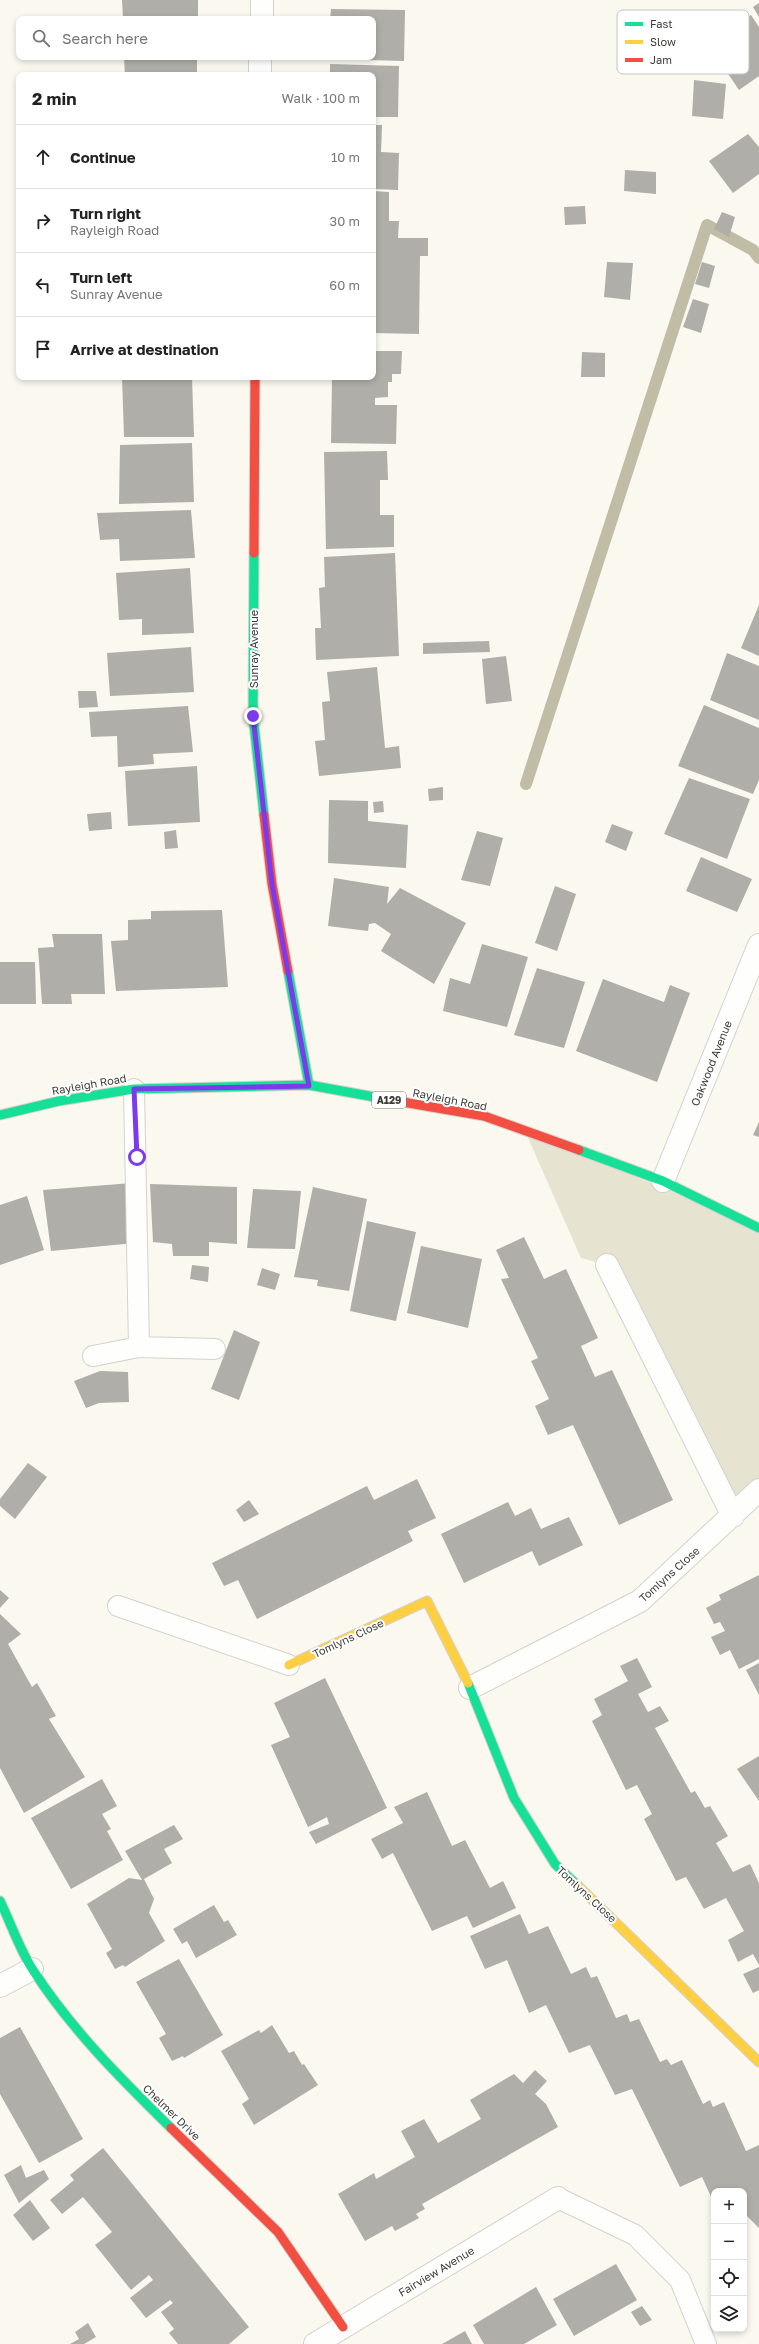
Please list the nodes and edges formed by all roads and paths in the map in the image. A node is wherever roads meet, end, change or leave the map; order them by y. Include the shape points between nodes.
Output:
1 (262, 0) edge
2 (262, 16) edge
3 (260, 60) edge
4 (260, 72) edge
5 (255, 380) edge
6 (759, 944) edge
7 (309, 1086) junction
8 (134, 1089) junction
9 (0, 1114) edge
10 (663, 1181) junction
11 (759, 1228) edge
12 (607, 1265) dead end
13 (139, 1347) junction
14 (214, 1349) dead end
15 (93, 1356) dead end
16 (759, 1490) edge
17 (733, 1516) junction
18 (118, 1606) dead end
19 (290, 1665) joint
20 (470, 1688) junction
21 (0, 1902) edge
22 (32, 1969) junction
23 (0, 1986) edge
24 (759, 2062) edge
25 (558, 2198) joint
26 (342, 2327) junction
27 (315, 2344) edge
28 (706, 2344) edge

1 - 2 street
3 - 4 street
5 - 7 street, Sunray Avenue via 253,716 272,884
6 - 10 street, Oakwood Avenue
7 - 8 street, Rayleigh Road / A129
7 - 10 street, Rayleigh Road / A129 via 484,1116
8 - 9 street, Rayleigh Road / A129
8 - 13 lane
10 - 11 street, Rayleigh Road / A129
12 - 17 street
13 - 14 lane
13 - 15 lane
16 - 17 street, Tomlyns Close
17 - 20 street, Tomlyns Close via 640,1601
18 - 19 lane
19 - 20 street, Tomlyns Close via 427,1601
20 - 24 street, Tomlyns Close via 514,1798 555,1864
21 - 22 street, Chelmer Drive
22 - 23 street
22 - 26 street, Chelmer Drive via 82,2036 123,2081 278,2232
25 - 26 street, Fairview Avenue
25 - 28 lane via 604,2218 640,2240 680,2280
26 - 27 street, Fairview Avenue

